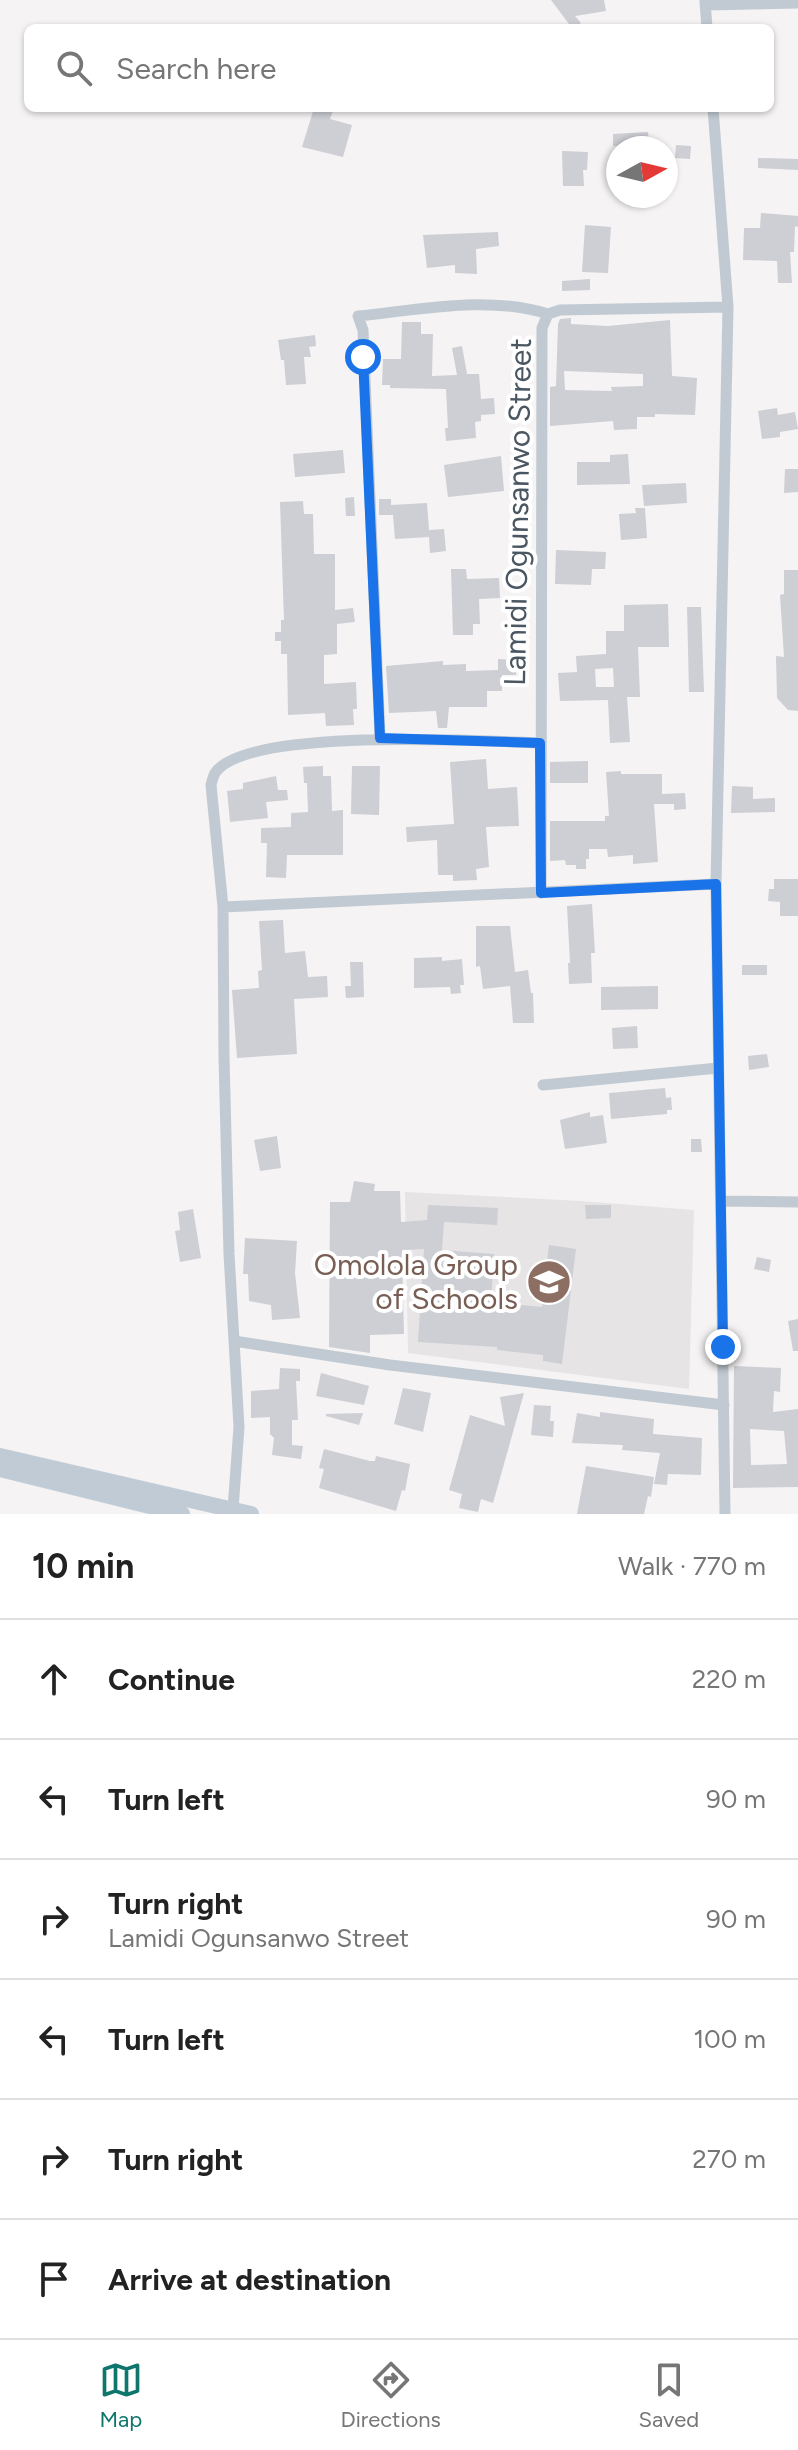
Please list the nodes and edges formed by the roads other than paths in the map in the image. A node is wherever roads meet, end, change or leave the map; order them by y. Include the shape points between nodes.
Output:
1 (705, 2) edge
2 (798, 3) edge
3 (707, 24) edge
4 (713, 112) edge
5 (728, 307) junction
6 (548, 314) junction
7 (380, 738) junction
8 (540, 743) junction
9 (716, 884) junction
10 (541, 893) junction
11 (223, 907) junction
12 (718, 1068) junction
13 (543, 1085) dead end
14 (721, 1201) junction
15 (798, 1202) edge
16 (234, 1341) junction
17 (724, 1405) junction
18 (0, 1456) edge
19 (0, 1469) edge
20 (233, 1509) junction
21 (182, 1514) edge
22 (251, 1514) edge
23 (725, 1514) edge

1 - 2 street
1 - 3 street
4 - 5 street
5 - 6 street, Lamidi Ogunsanwo Street
5 - 9 street
6 - 7 street via 521,306 465,305 358,316 363,330
6 - 8 street, Lamidi Ogunsanwo Street via 542,328
7 - 8 street
7 - 11 street via 267,748 216,772 211,785
8 - 10 street, Lamidi Ogunsanwo Street
9 - 10 street
9 - 12 street
10 - 11 street
11 - 16 street
12 - 13 street
12 - 14 street
14 - 15 street
14 - 17 street
16 - 17 street
16 - 20 street via 239,1427
17 - 23 street
18 - 20 main road
19 - 21 main road
20 - 22 main road

